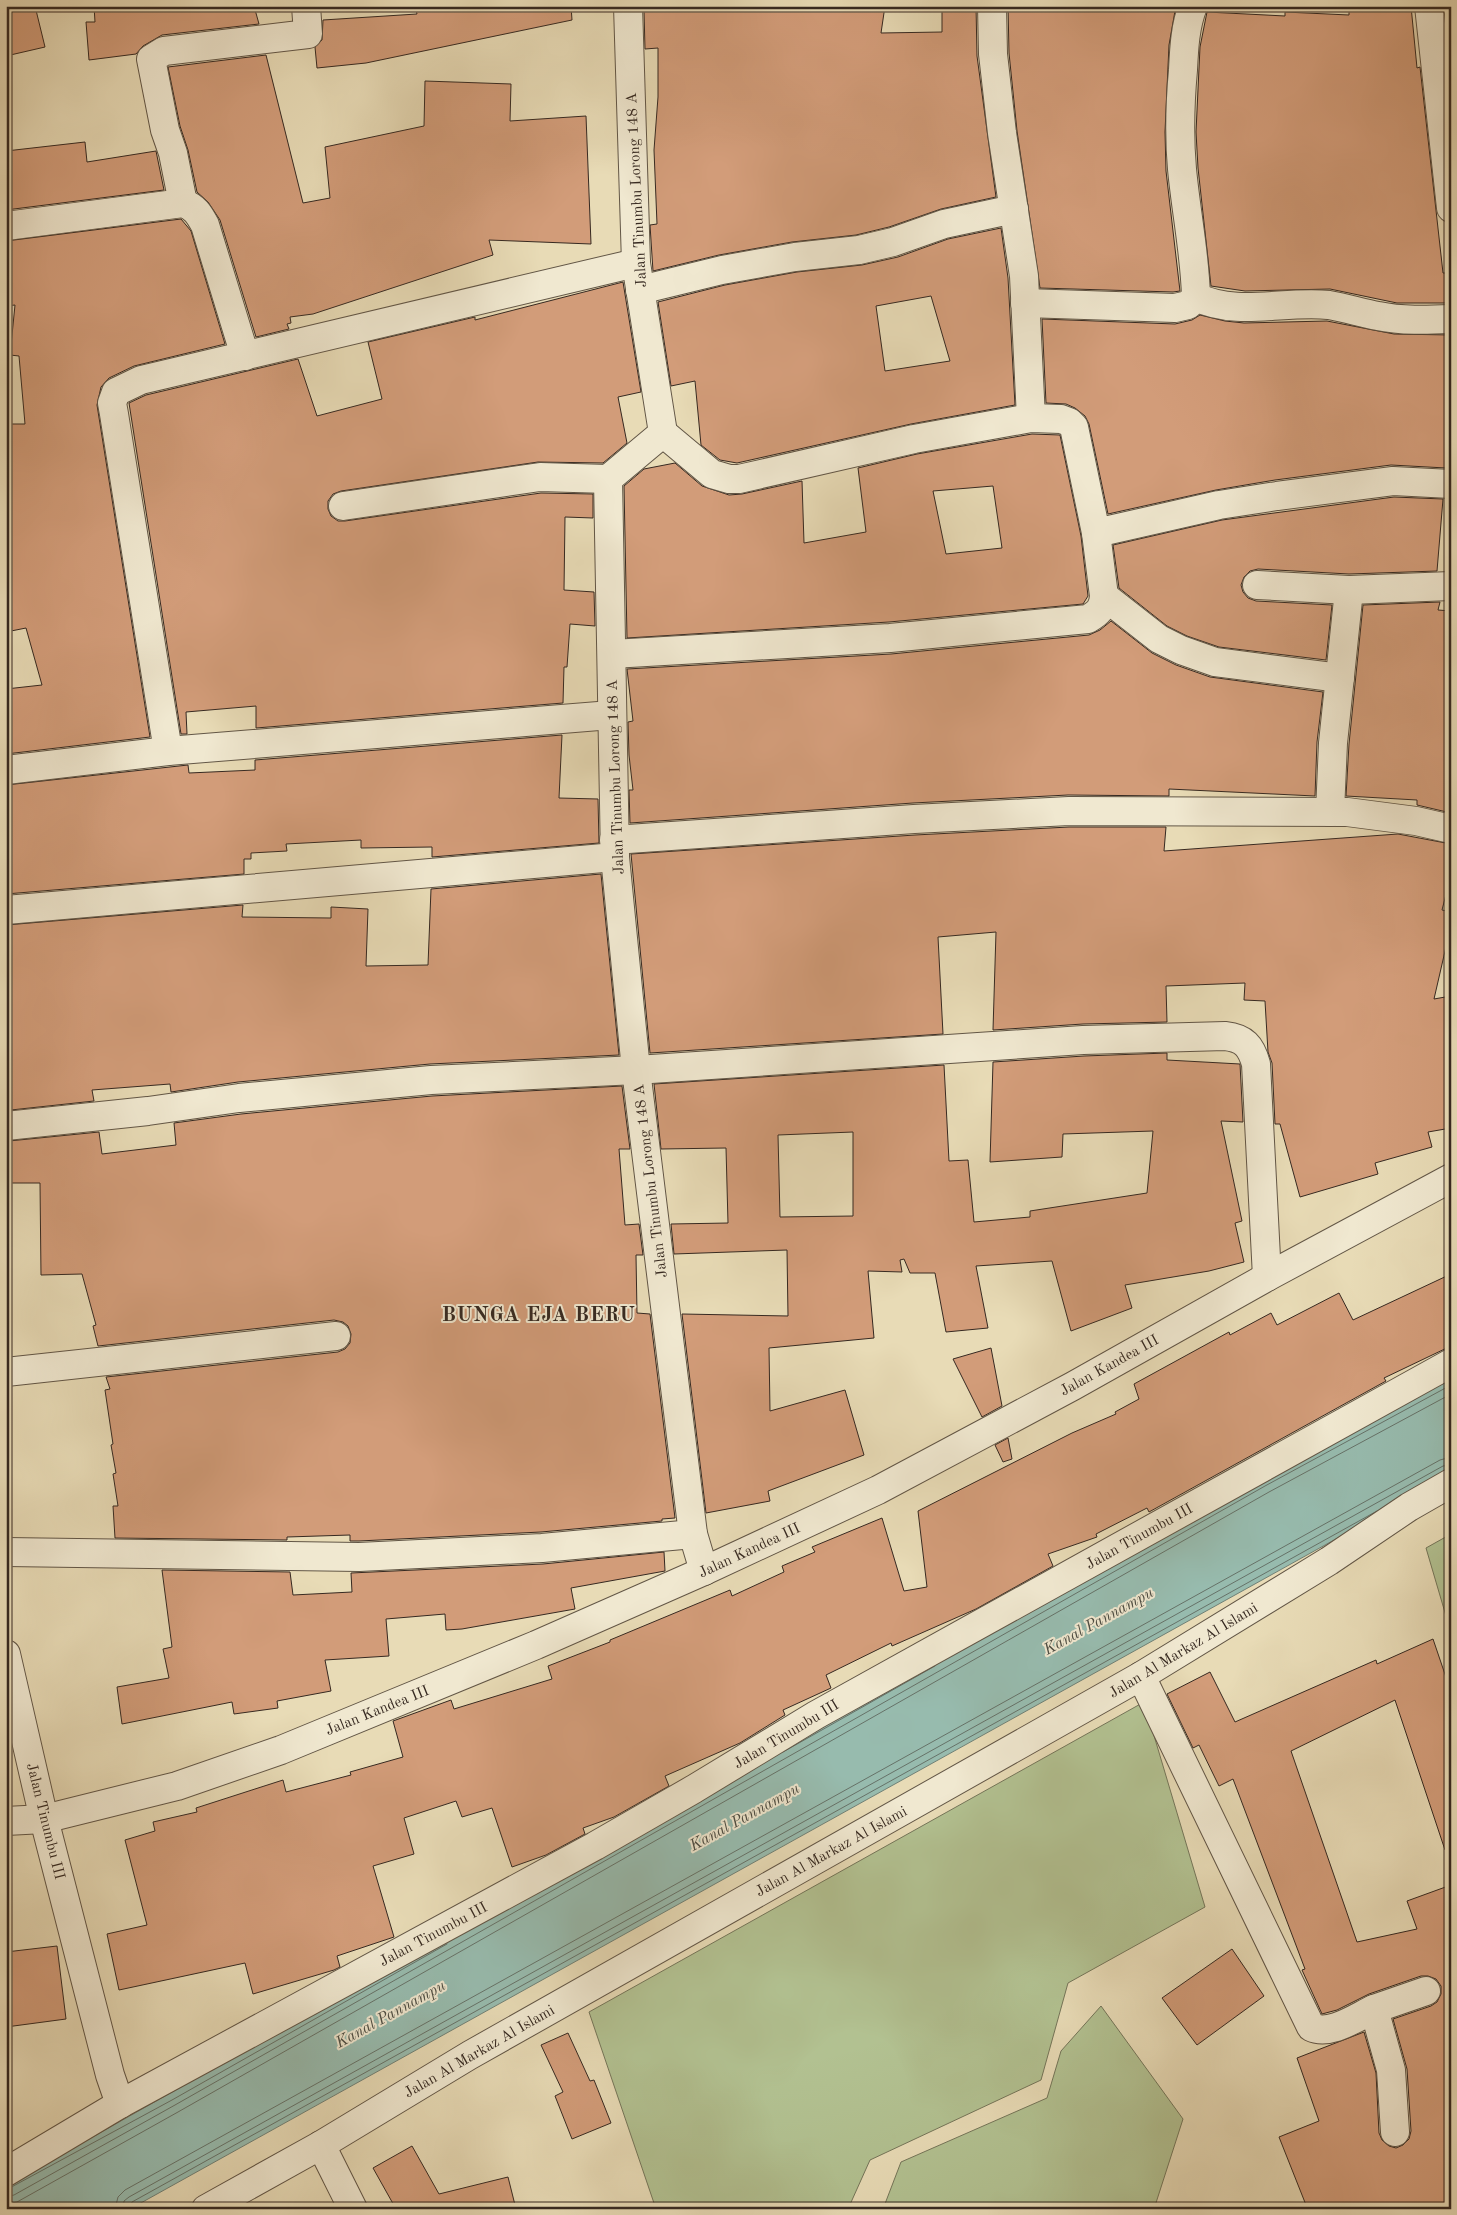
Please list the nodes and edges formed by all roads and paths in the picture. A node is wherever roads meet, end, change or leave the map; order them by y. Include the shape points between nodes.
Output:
1 (306, 6) edge
2 (628, 6) edge
3 (992, 6) edge
4 (1192, 6) edge
5 (1429, 6) edge
6 (183, 203) junction
7 (1014, 208) junction
8 (1451, 208) edge
9 (6, 226) edge
10 (636, 263) junction
11 (640, 290) junction
12 (1196, 297) junction
13 (1025, 303) junction
14 (1451, 319) edge
15 (245, 356) junction
16 (1031, 418) junction
17 (663, 433) junction
18 (608, 479) junction
19 (1451, 484) edge
20 (343, 506) dead end
21 (1096, 534) junction
22 (1257, 585) dead end
23 (1451, 586) edge
24 (1349, 590) junction
25 (1104, 596) junction
26 (612, 654) junction
27 (1340, 678) junction
28 (611, 714) junction
29 (168, 751) junction
30 (6, 770) edge
31 (1330, 812) junction
32 (1451, 828) edge
33 (615, 848) junction
34 (6, 910) edge
35 (636, 1070) junction
36 (6, 1126) edge
37 (1451, 1178) edge
38 (1267, 1277) junction
39 (336, 1336) dead end
40 (1451, 1364) edge
41 (6, 1372) edge
42 (1451, 1483) edge
43 (693, 1534) junction
44 (6, 1552) edge
45 (704, 1570) junction
46 (6, 1654) edge
47 (1141, 1676) junction
48 (44, 1819) junction
49 (6, 1821) edge
50 (1426, 1991) dead end
51 (1374, 2009) junction
52 (120, 2104) junction
53 (1395, 2132) dead end
54 (321, 2145) junction
55 (6, 2172) edge
56 (206, 2209) edge
57 (353, 2209) edge

1 - 6 street via 308,34 164,51 151,59
2 - 10 street, Jalan Tinumbu Lorong 148 A
3 - 7 street via 993,54
4 - 12 street via 1184,52 1179,130
5 - 8 street
6 - 9 street
6 - 15 street via 194,208 205,225
7 - 11 street via 944,224 860,250 722,270
7 - 13 street
10 - 11 street, Jalan Tinumbu Lorong 148 A
10 - 15 street
11 - 17 street, Jalan Tinumbu Lorong 148 A
12 - 13 street via 1188,305 1175,308
12 - 14 street via 1210,304 1225,306 1328,305 1379,316
13 - 16 street
15 - 29 street via 140,380 122,388 113,397
16 - 17 street via 914,439 739,479 712,474
16 - 21 street via 1060,419 1074,427
17 - 18 street
18 - 20 street via 540,477
18 - 26 street, Jalan Tinumbu Lorong 148 A
19 - 21 street via 1393,481 1277,496 1219,505
21 - 25 street
22 - 24 street
23 - 24 street
24 - 27 street
25 - 26 street via 1103,606 1088,619 890,638
25 - 27 street via 1159,639 1215,662
26 - 28 street, Jalan Tinumbu Lorong 148 A
27 - 31 street
28 - 29 street
28 - 33 street, Jalan Tinumbu Lorong 148 A
29 - 30 street
31 - 32 street
31 - 33 street via 1069,811 914,819
33 - 34 street
33 - 35 street, Jalan Tinumbu Lorong 148 A
35 - 36 street via 330,1088
35 - 38 street via 1083,1040 1225,1036 1241,1039 1252,1049 1256,1064
35 - 43 street, Jalan Tinumbu Lorong 148 A
37 - 38 street, Jalan Kandea III
38 - 45 street, Jalan Kandea III via 878,1490
39 - 41 street
40 - 52 street, Jalan Tinumbu III via 816,1715 595,1846
42 - 47 street, Jalan Al Markaz Al Islami
43 - 44 street via 542,1548 359,1556
43 - 45 street, Jalan Tinumbu Lorong 148 A
45 - 48 street, Jalan Kandea III via 536,1645 281,1750 177,1786
46 - 48 street, Jalan Tinumbu III
47 - 51 street via 1311,2026 1320,2031 1332,2028
47 - 54 street, Jalan Al Markaz Al Islami via 470,2055
48 - 49 street, Jalan Kandea III
48 - 52 street, Jalan Tinumbu III
50 - 51 street
51 - 53 street via 1391,2070
52 - 55 street, Jalan Tinumbu III
54 - 56 street, Jalan Al Markaz Al Islami
54 - 57 street

